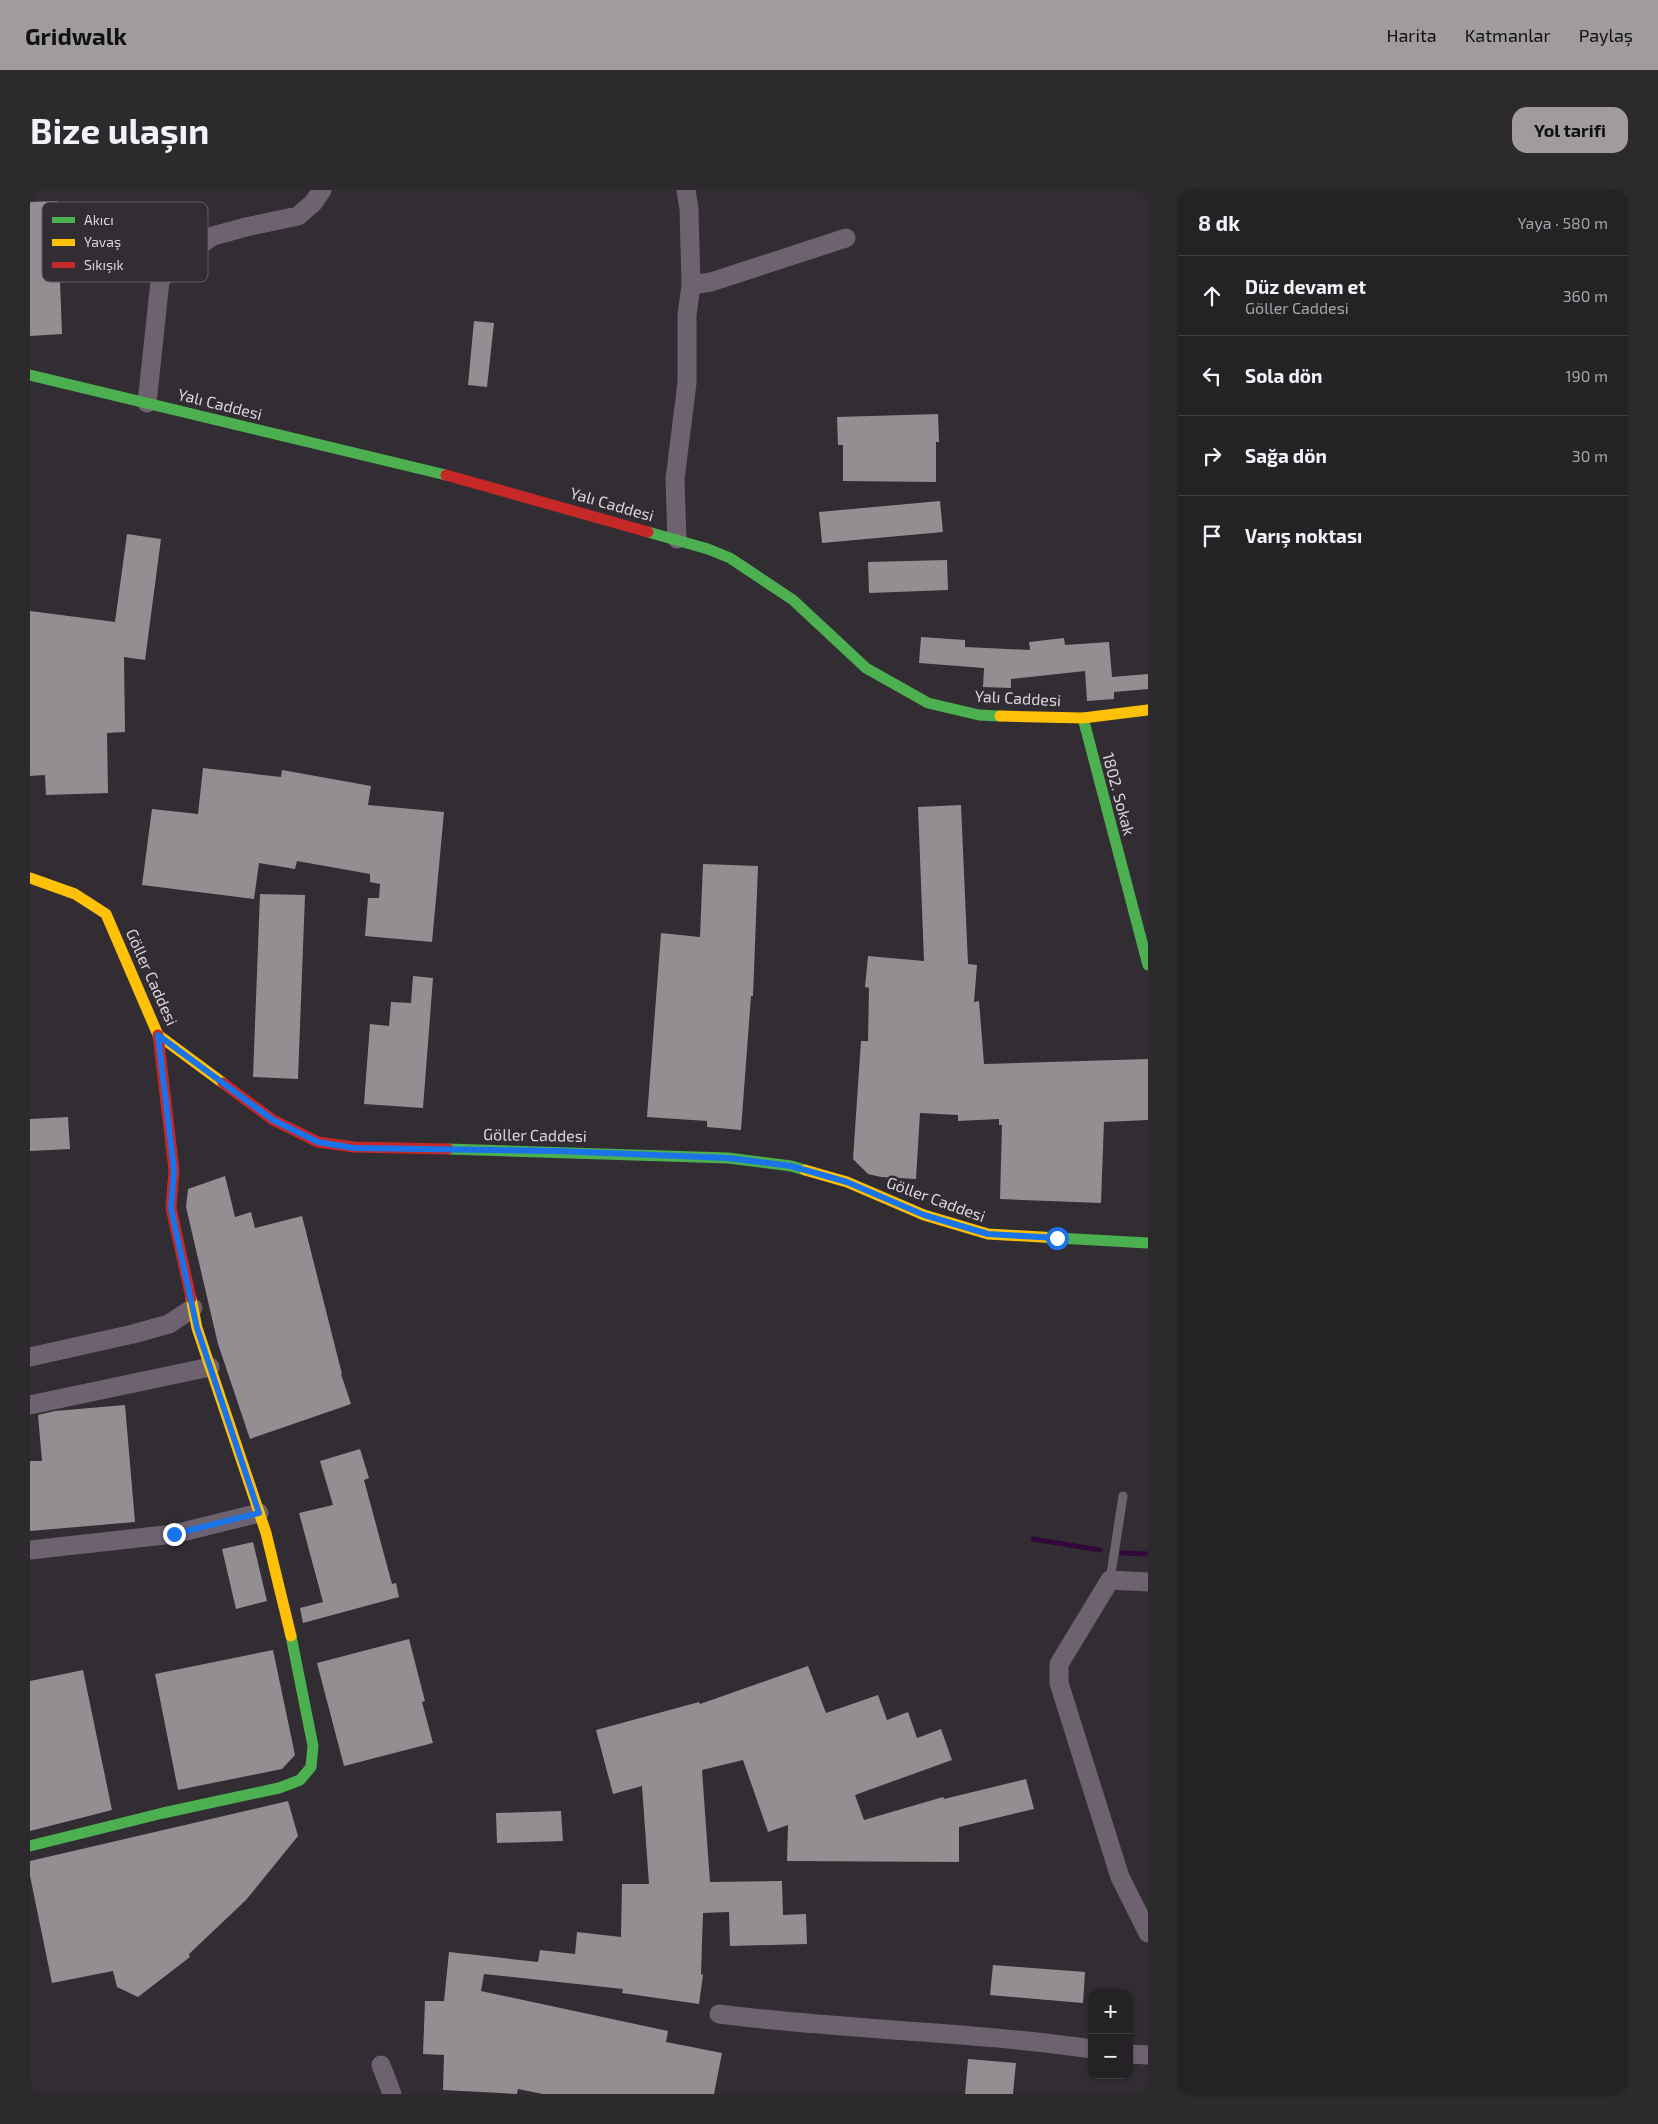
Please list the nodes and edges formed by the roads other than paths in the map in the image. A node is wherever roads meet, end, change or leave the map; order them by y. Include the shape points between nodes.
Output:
1 (322, 190) edge
2 (686, 190) edge
3 (846, 238) dead end
4 (208, 239) edge
5 (160, 282) edge
6 (691, 285) junction
7 (30, 375) edge
8 (147, 403) junction
9 (677, 540) junction
10 (1148, 710) edge
11 (1083, 718) junction
12 (30, 878) edge
13 (1148, 965) edge
14 (158, 1035) junction
15 (1148, 1243) edge
16 (193, 1308) junction
17 (30, 1357) edge
18 (210, 1368) junction
19 (30, 1405) edge
20 (1122, 1496) dead end
21 (259, 1513) junction
22 (30, 1550) edge
23 (1110, 1580) junction
24 (1148, 1582) edge
25 (30, 1846) edge
26 (1148, 1933) edge
27 (719, 2014) dead end
28 (1088, 2048) edge
29 (1133, 2054) edge
30 (1148, 2055) edge
31 (381, 2064) dead end
32 (392, 2094) edge

1 - 4 street via 298,216
2 - 6 street
3 - 6 street via 711,282
5 - 8 street
6 - 9 street via 687,315 687,383 675,479
7 - 8 street, Yalı Caddesi
8 - 9 street, Yalı Caddesi via 458,478
9 - 11 street, Yalı Caddesi via 730,558 793,600 866,668 928,703 979,715
10 - 11 street, Yalı Caddesi
11 - 13 street, 1802. Sokak
12 - 14 street, Göller Caddesi via 75,894 106,914
14 - 15 street, Göller Caddesi via 273,1120 318,1142 354,1148 728,1158 791,1166 847,1182 924,1215 988,1234
14 - 16 street via 174,1170 171,1208
16 - 17 street via 169,1324
16 - 18 street
18 - 19 street
18 - 21 street
20 - 23 lane
21 - 22 street via 174,1534
21 - 25 street via 287,1618 313,1746 311,1767 300,1780 279,1788
23 - 24 street
23 - 26 street via 1059,1664 1059,1683 1120,1877
27 - 28 street
29 - 30 street
31 - 32 street

